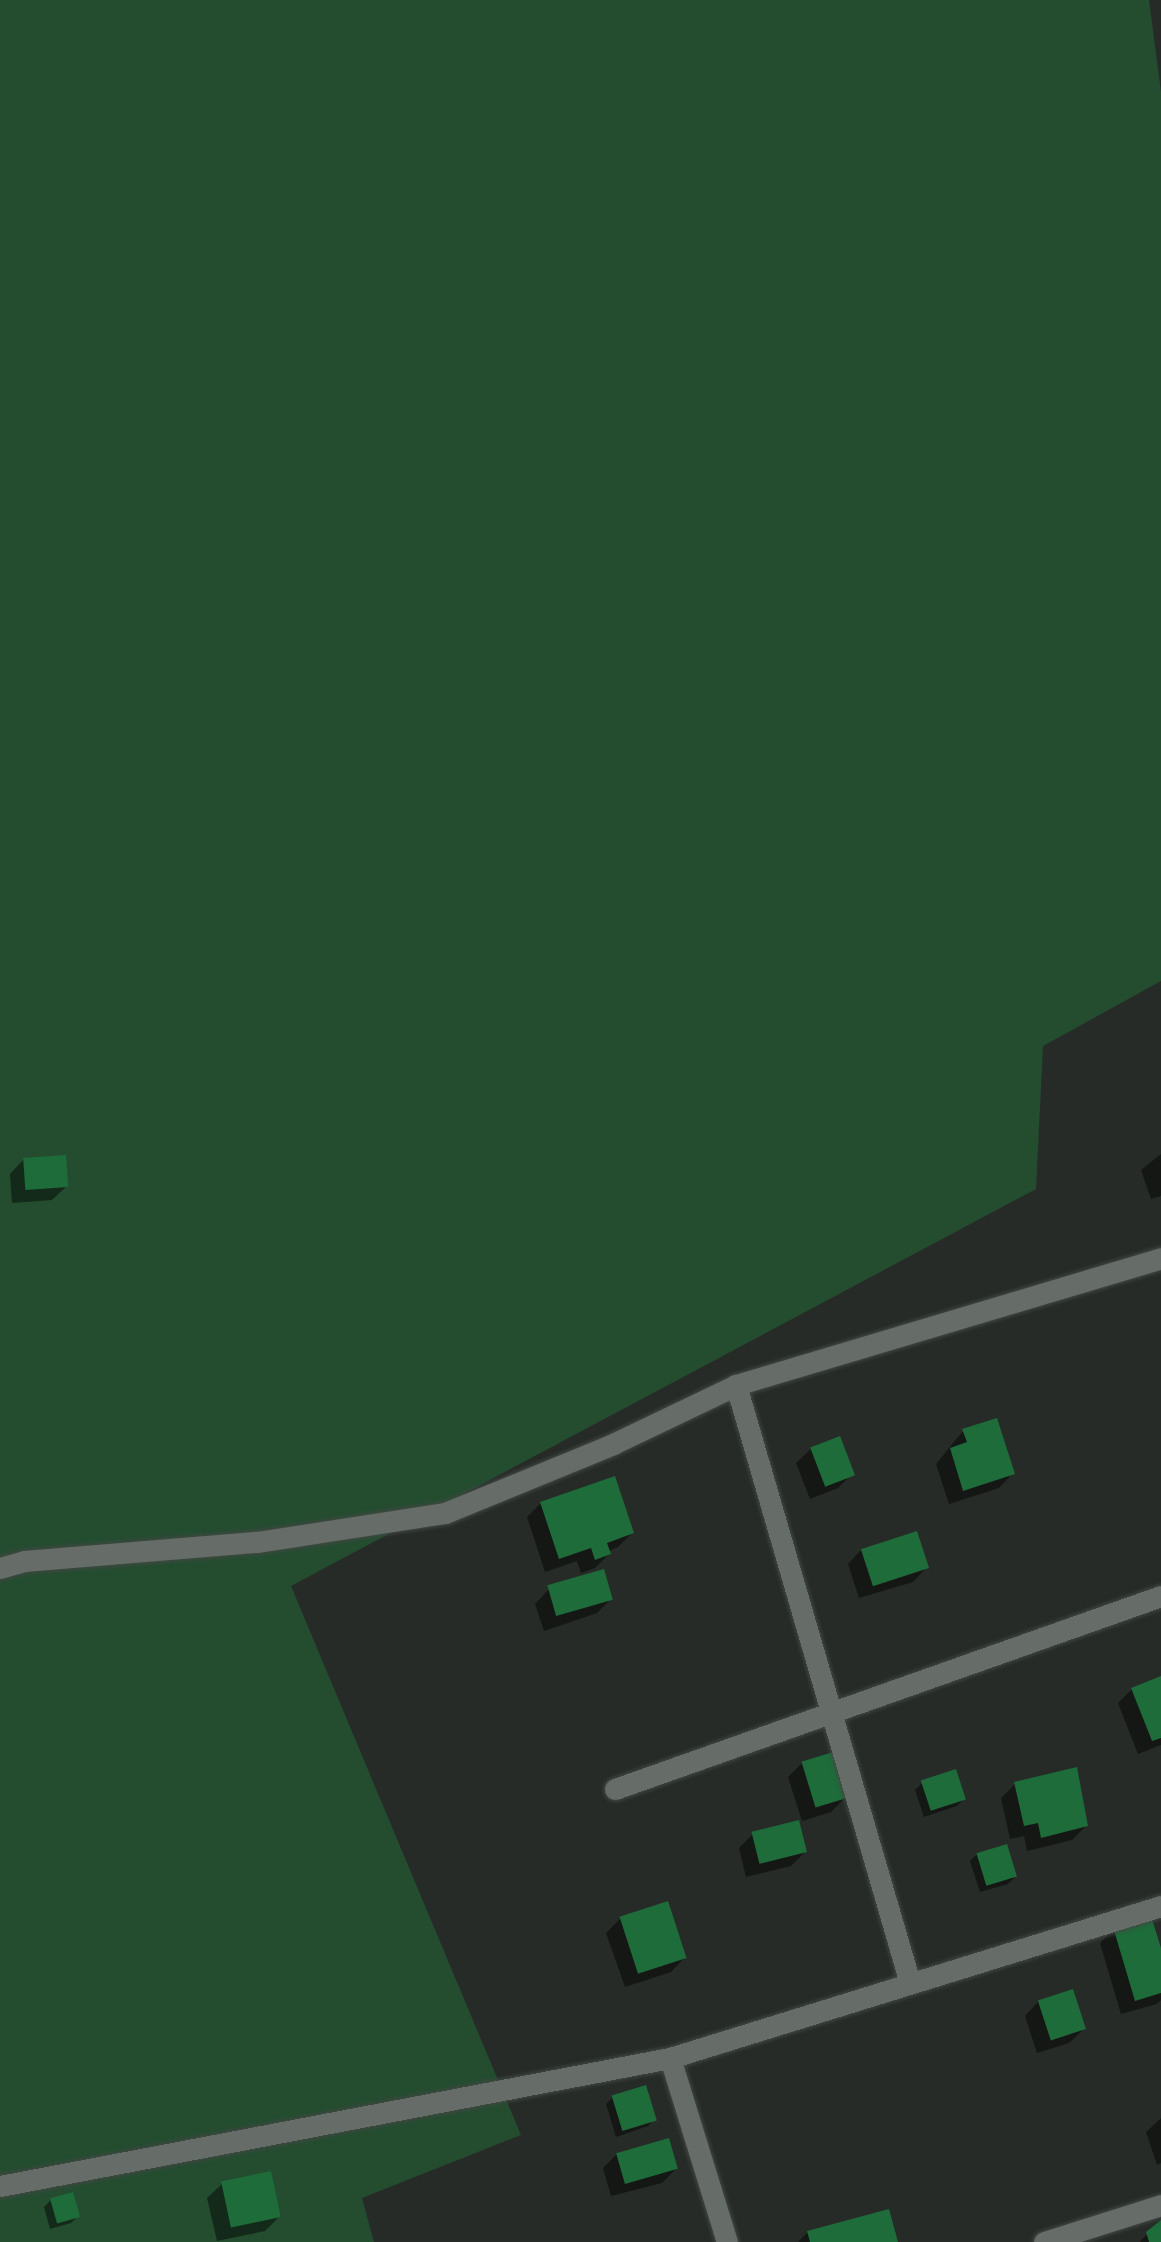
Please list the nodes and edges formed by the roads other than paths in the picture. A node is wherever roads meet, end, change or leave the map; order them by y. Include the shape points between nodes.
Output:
1 (1161, 1258) edge
2 (736, 1385) junction
3 (0, 1568) edge
4 (1161, 1595) edge
5 (831, 1711) junction
6 (615, 1789) dead end
7 (1161, 1906) edge
8 (911, 1983) junction
9 (670, 2058) junction
10 (0, 2186) edge
11 (1161, 2205) edge
12 (727, 2242) edge
13 (1044, 2242) edge

1 - 2 street
2 - 3 street via 613,1444 445,1513 257,1542 24,1561
2 - 5 street
4 - 5 street
5 - 6 street
5 - 8 street
7 - 8 street
8 - 9 street
9 - 10 street
9 - 12 street
11 - 13 street

